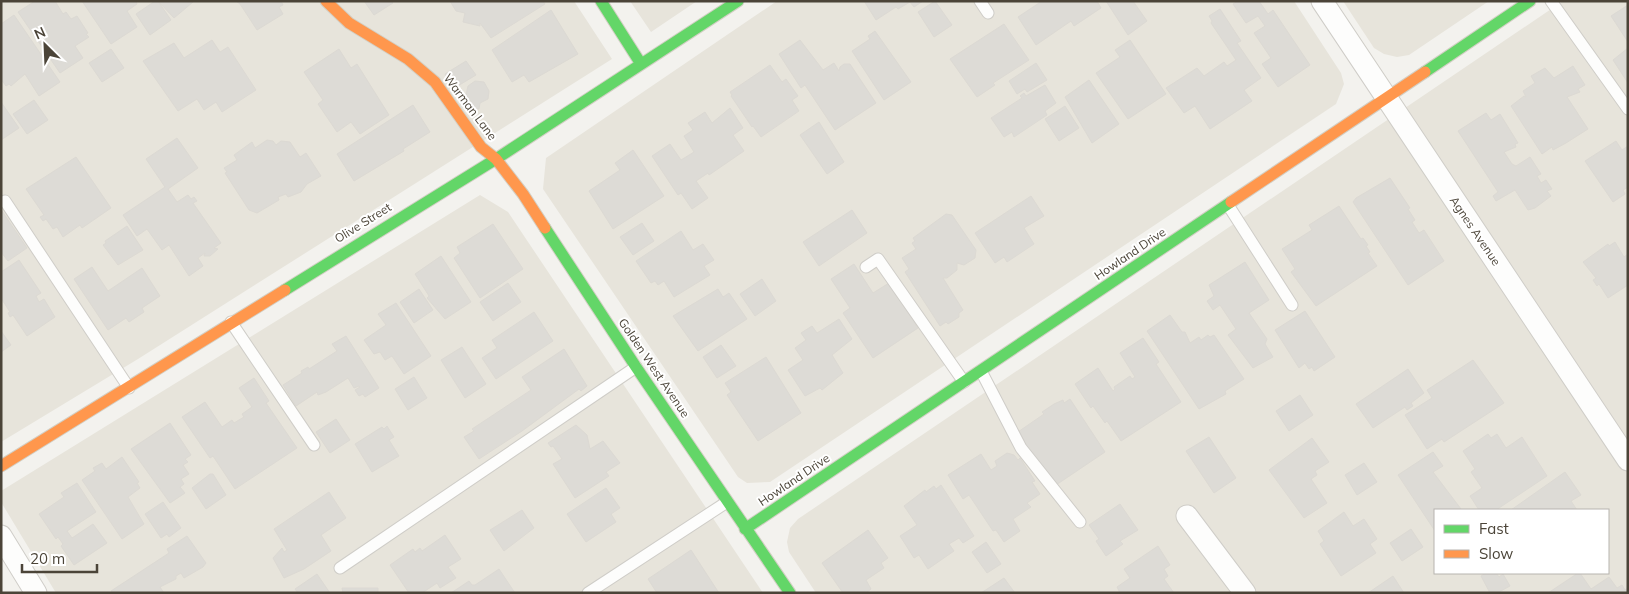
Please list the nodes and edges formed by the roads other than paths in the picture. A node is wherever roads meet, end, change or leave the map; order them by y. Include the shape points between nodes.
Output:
1 (326, 1) edge
2 (601, 1) edge
3 (738, 1) edge
4 (980, 1) edge
5 (1322, 1) edge
6 (1530, 1) edge
7 (1551, 1) edge
8 (988, 13) dead end
9 (641, 64) junction
10 (1386, 98) junction
11 (1628, 108) edge
12 (496, 159) junction
13 (5, 201) dead end
14 (1228, 205) junction
15 (866, 267) dead end
16 (1292, 305) dead end
17 (231, 322) junction
18 (636, 367) junction
19 (981, 371) junction
20 (964, 382) junction
21 (128, 388) junction
22 (314, 445) dead end
23 (1628, 460) edge
24 (1, 466) edge
25 (727, 502) junction
26 (1187, 516) dead end
27 (1080, 522) dead end
28 (745, 529) junction
29 (1, 536) edge
30 (340, 568) dead end
31 (36, 593) edge
32 (588, 593) edge
33 (790, 593) edge
34 (1245, 593) edge

1 - 12 street, Warman Lane via 349,24 408,59 435,82 480,147
2 - 9 street
3 - 9 street, Olive Street
4 - 8 lane
5 - 10 street, Agnes Avenue
6 - 10 street, Howland Drive
7 - 11 lane
9 - 12 street, Olive Street
10 - 14 street, Howland Drive
10 - 23 street, Agnes Avenue
12 - 17 street, Olive Street
12 - 18 street, Golden West Avenue via 523,194
13 - 21 lane
14 - 16 lane
14 - 19 street, Howland Drive
15 - 20 lane via 878,259
17 - 21 street, Olive Street
17 - 22 lane
18 - 25 street, Golden West Avenue
18 - 30 lane
19 - 20 street, Howland Drive
19 - 27 lane via 1021,448
20 - 28 street, Howland Drive
21 - 24 street, Olive Street
25 - 28 street, Golden West Avenue
25 - 32 lane
26 - 34 street
28 - 33 street, Golden West Avenue
29 - 31 street

